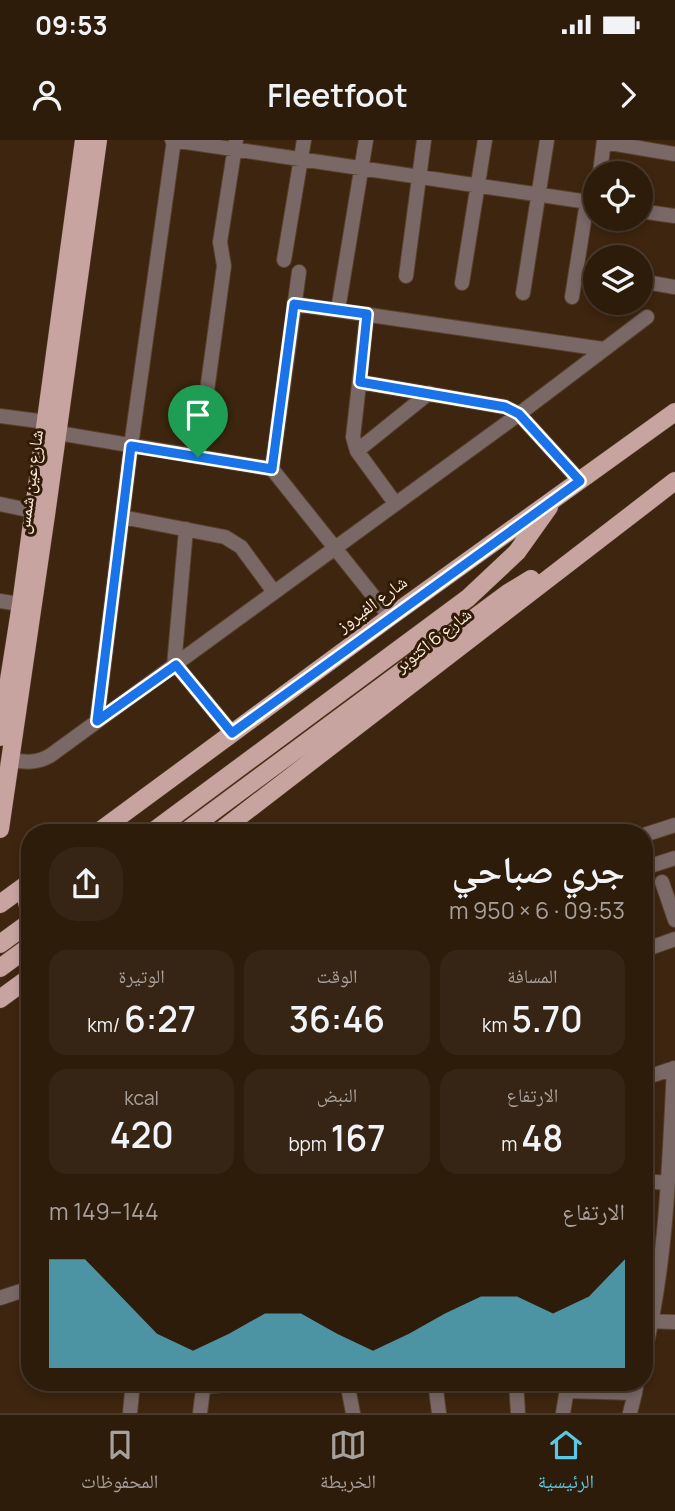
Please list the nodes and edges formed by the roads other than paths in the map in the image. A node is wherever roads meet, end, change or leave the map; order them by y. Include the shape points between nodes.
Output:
1 (84, 140) edge
2 (98, 140) edge
3 (173, 140) edge
4 (304, 140) edge
5 (366, 140) edge
6 (424, 140) edge
7 (485, 140) edge
8 (547, 140) edge
9 (604, 141) edge
10 (236, 145) edge
11 (675, 154) edge
12 (300, 160) junction
13 (602, 161) edge
14 (362, 169) junction
15 (419, 178) junction
16 (477, 187) junction
17 (538, 196) junction
18 (583, 202) edge
19 (653, 213) edge
20 (675, 216) edge
21 (585, 231) edge
22 (284, 260) dead end
23 (576, 271) junction
24 (299, 272) dead end
25 (583, 272) edge
26 (406, 276) dead end
27 (462, 283) dead end
28 (653, 283) edge
29 (675, 287) edge
30 (523, 293) dead end
31 (572, 297) dead end
32 (294, 304) junction
33 (338, 310) junction
34 (367, 314) junction
35 (647, 317) dead end
36 (603, 349) junction
37 (360, 382) junction
38 (429, 393) junction
39 (675, 412) edge
40 (519, 414) junction
41 (0, 416) edge
42 (54, 426) junction
43 (131, 446) junction
44 (357, 450) junction
45 (198, 457) junction
46 (272, 469) junction
47 (580, 481) junction
48 (675, 481) edge
49 (553, 500) junction
50 (395, 503) junction
51 (0, 504) edge
52 (33, 510) junction
53 (122, 517) junction
54 (186, 529) junction
55 (333, 548) junction
56 (587, 548) junction
57 (274, 592) junction
58 (0, 601) edge
59 (27, 605) junction
60 (390, 617) junction
61 (175, 665) junction
62 (97, 721) junction
63 (232, 733) junction
64 (0, 737) edge
65 (9, 760) junction
66 (109, 824) edge
67 (163, 824) edge
68 (196, 824) edge
69 (230, 824) edge
70 (675, 825) edge
71 (0, 829) edge
72 (653, 832) edge
73 (675, 858) edge
74 (653, 865) edge
75 (662, 882) dead end
76 (21, 889) edge
77 (0, 904) edge
78 (675, 920) edge
79 (21, 927) edge
80 (675, 939) edge
81 (0, 944) edge
82 (653, 947) edge
83 (21, 953) edge
84 (0, 968) edge
85 (21, 984) edge
86 (0, 999) edge
87 (675, 1068) edge
88 (653, 1075) edge
89 (674, 1092) edge
90 (653, 1182) edge
91 (668, 1183) junction
92 (670, 1226) edge
93 (21, 1291) edge
94 (0, 1298) edge
95 (653, 1299) edge
96 (653, 1321) edge
97 (675, 1322) edge
98 (132, 1391) edge
99 (202, 1391) edge
100 (349, 1391) edge
101 (436, 1391) edge
102 (517, 1391) edge
103 (566, 1391) edge
104 (635, 1391) edge
105 (130, 1413) edge
106 (200, 1413) edge
107 (353, 1413) edge
108 (439, 1413) edge
109 (518, 1413) edge
110 (563, 1413) edge
111 (630, 1413) edge

1 - 42 main road, شارع عين شمس
2 - 42 main road, شارع عين شمس
3 - 10 street
3 - 43 street
4 - 12 street
5 - 14 street
6 - 15 street
7 - 16 street
8 - 17 street
9 - 11 street
9 - 13 street
10 - 12 street
10 - 45 street via 220,242 223,259
12 - 14 street
12 - 22 street
14 - 15 street
14 - 33 street
15 - 16 street
15 - 26 street
16 - 17 street
16 - 27 street
17 - 18 street
17 - 30 street
19 - 20 street
21 - 23 street
23 - 25 street
23 - 31 street
24 - 32 street
28 - 29 street
32 - 33 street
32 - 46 street
33 - 34 street
34 - 36 street
34 - 37 street
35 - 36 street
36 - 40 street
37 - 38 street
37 - 44 street via 353,437
38 - 40 street via 493,404
38 - 44 street
39 - 47 main road, شارع الفيروز
40 - 47 street
40 - 50 street
41 - 42 street
42 - 43 street
42 - 52 main road, شارع عين شمس
42 - 59 main road, شارع عين شمس
43 - 45 street
43 - 53 street
44 - 50 street
45 - 46 street
46 - 55 street
47 - 49 main road, شارع الفيروز
48 - 56 main road, شارع 6 اكتوبر
49 - 60 main road, شارع الفيروز
49 - 67 main road via 517,552 468,598
50 - 55 street
51 - 52 street
52 - 59 main road, شارع عين شمس
53 - 54 street
53 - 62 street
54 - 57 street via 233,541
54 - 61 street
55 - 57 street
55 - 60 street
56 - 68 main road via 517,588
56 - 69 main road, شارع 6 اكتوبر
57 - 61 street
58 - 59 street
59 - 64 main road, شارع عين شمس
59 - 65 main road, شارع عين شمس
60 - 63 main road, شارع الفيروز
61 - 62 street
61 - 63 street
62 - 65 street via 43,760
63 - 66 main road, شارع الفيروز
65 - 71 main road, شارع عين شمس
70 - 72 street
73 - 74 street
75 - 78 street
76 - 77 main road
79 - 81 main road
80 - 82 street
83 - 84 main road
85 - 86 main road
87 - 88 street
87 - 89 street
89 - 91 street
90 - 91 street
91 - 92 street
92 - 95 street
93 - 94 street
96 - 97 street
98 - 105 street
99 - 106 street
100 - 107 street
101 - 108 street
102 - 109 street
103 - 110 street
104 - 111 street

